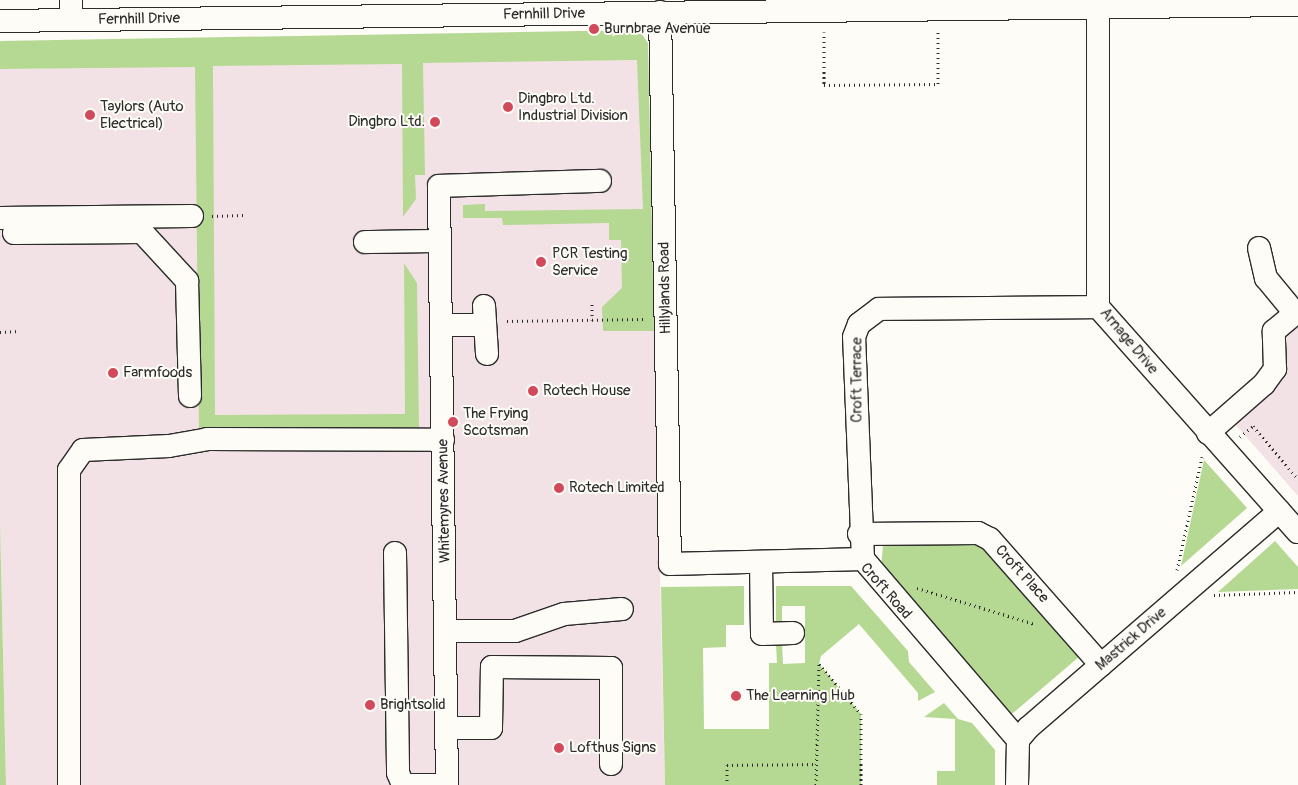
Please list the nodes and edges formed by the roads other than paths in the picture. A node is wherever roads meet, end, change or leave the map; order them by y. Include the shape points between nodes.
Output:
1 (1145, 3) edge
2 (1298, 4) edge
3 (637, 6) edge
4 (1098, 6) junction
5 (550, 7) edge
6 (381, 8) edge
7 (71, 10) edge
8 (660, 12) junction
9 (0, 22) edge
10 (600, 181) dead end
11 (192, 216) road end
12 (7, 225) edge
13 (440, 241) junction
14 (365, 242) dead end
15 (1258, 248) dead end
16 (1098, 307) junction
17 (1297, 312) edge
18 (441, 325) junction
19 (487, 354) dead end
20 (190, 396) dead end
21 (1208, 433) junction
22 (443, 440) junction
23 (1279, 511) junction
24 (1298, 532) edge
25 (859, 534) junction
26 (395, 553) dead end
27 (862, 559) junction
28 (761, 562) junction
29 (670, 564) joint
30 (622, 610) dead end
31 (446, 631) junction
32 (793, 634) dead end
33 (1101, 665) junction
34 (447, 728) junction
35 (1018, 740) junction
36 (611, 764) dead end
37 (69, 785) edge
38 (447, 785) edge
39 (1017, 785) edge

1 - 2 street, Fernhill Drive
1 - 4 street, Fernhill Drive
3 - 5 street, Fernhill Drive
3 - 8 street, Fernhill Drive
4 - 8 street, Fernhill Drive
4 - 16 street, Arnage Drive
5 - 6 street, Fernhill Drive
6 - 7 street, Fernhill Drive
7 - 9 street, Fernhill Drive
8 - 29 street, Hillylands Road
10 - 13 street, Whitemyres Avenue via 439,186
11 - 12 street
12 - 20 street via 142,232 187,281
13 - 14 street
13 - 18 street, Whitemyres Avenue
15 - 17 street via 1266,278
16 - 21 street, Arnage Drive
16 - 25 street, Croft Terrace via 879,309 868,314 854,337
17 - 21 street via 1274,331 1275,368 1264,384
18 - 19 street via 484,316
18 - 22 street, Whitemyres Avenue
21 - 23 street, Arnage Drive
22 - 31 street, Whitemyres Avenue
22 - 37 street via 207,439 169,446 83,450 69,470
23 - 24 street, Arnage Drive
23 - 33 street, Mastrick Drive
25 - 27 street, Croft Terrace
25 - 33 street, Croft Place via 978,533 990,539
26 - 38 street via 398,773 403,785
27 - 28 street, Croft Road
27 - 35 street, Croft Road
28 - 29 street, Croft Road
28 - 32 street via 762,634
30 - 31 street via 564,614 515,631
31 - 34 street, Whitemyres Avenue
33 - 35 street, Mastrick Drive
34 - 36 street via 491,728 492,667 611,668
34 - 38 street, Whitemyres Avenue
35 - 39 street

